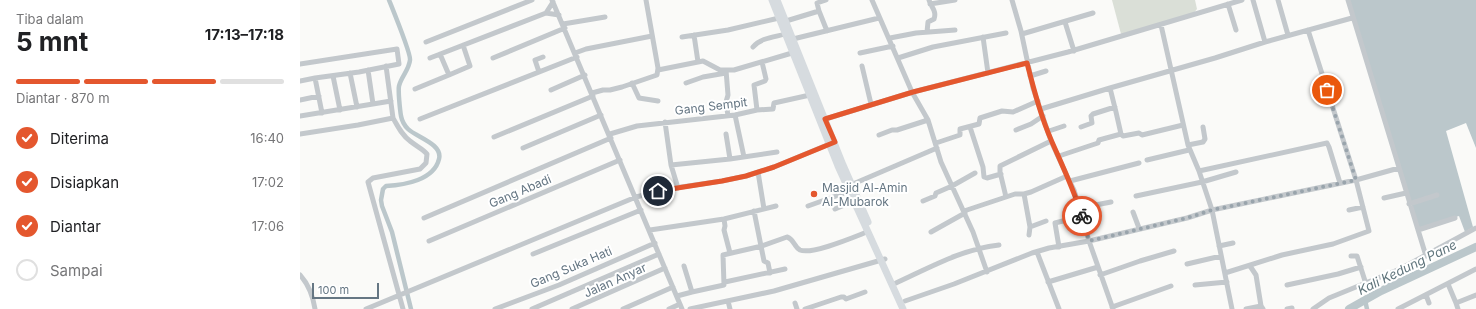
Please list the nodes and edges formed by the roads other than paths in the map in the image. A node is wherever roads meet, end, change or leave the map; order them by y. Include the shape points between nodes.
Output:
1 (532, 0) edge
2 (646, 0) edge
3 (772, 0) edge
4 (777, 0) edge
5 (826, 0) edge
6 (872, 0) edge
7 (955, 0) edge
8 (1012, 0) edge
9 (1242, 0) edge
10 (1253, 0) edge
11 (1278, 0) edge
12 (1348, 0) edge
13 (553, 1) edge
14 (930, 2) edge
15 (1228, 4) junction
16 (820, 11) junction
17 (546, 13) junction
18 (1093, 13) dead end
19 (779, 14) junction
20 (559, 15) junction
21 (605, 17) dead end
22 (879, 18) junction
23 (1352, 18) junction
24 (786, 21) junction
25 (1065, 22) junction
26 (1161, 25) junction
27 (564, 26) junction
28 (954, 30) dead end
29 (1236, 30) dead end
30 (1308, 30) junction
31 (827, 31) junction
32 (927, 32) junction
33 (1006, 33) dead end
34 (1022, 34) junction
35 (694, 35) junction
36 (1288, 35) junction
37 (652, 36) junction
38 (789, 36) junction
39 (682, 37) dead end
40 (984, 37) junction
41 (890, 38) junction
42 (426, 42) dead end
43 (1265, 42) junction
44 (463, 45) junction
45 (893, 46) junction
46 (753, 47) dead end
47 (793, 49) junction
48 (1074, 51) junction
49 (860, 53) dead end
50 (440, 54) junction
51 (576, 55) junction
52 (543, 57) dead end
53 (430, 58) dead end
54 (494, 58) dead end
55 (898, 58) junction
56 (698, 62) junction
57 (762, 62) junction
58 (1027, 63) junction
59 (300, 64) edge
60 (386, 66) junction
61 (862, 66) dead end
62 (368, 70) junction
63 (658, 70) junction
64 (1046, 71) dead end
65 (1172, 71) junction
66 (539, 72) junction
67 (726, 72) junction
68 (350, 73) junction
69 (804, 73) junction
70 (988, 73) junction
71 (449, 75) junction
72 (333, 76) junction
73 (585, 76) junction
74 (1030, 76) junction
75 (316, 78) junction
76 (300, 81) edge
77 (686, 83) dead end
78 (632, 84) junction
79 (1110, 88) junction
80 (415, 89) dead end
81 (551, 90) dead end
82 (913, 92) junction
83 (593, 94) junction
84 (810, 95) junction
85 (319, 96) junction
86 (300, 100) edge
87 (391, 101) junction
88 (658, 101) dead end
89 (1038, 101) junction
90 (373, 104) junction
91 (871, 104) junction
92 (357, 107) junction
93 (1115, 107) junction
94 (1041, 109) junction
95 (340, 110) junction
96 (757, 110) junction
97 (322, 113) junction
98 (601, 115) junction
99 (735, 115) junction
100 (300, 116) edge
101 (728, 116) junction
102 (1043, 116) junction
103 (393, 118) junction
104 (420, 119) dead end
105 (822, 120) junction
106 (928, 120) junction
107 (665, 122) junction
108 (1183, 125) junction
109 (1064, 126) dead end
110 (1081, 126) dead end
111 (970, 127) junction
112 (1203, 127) dead end
113 (1016, 130) dead end
114 (1048, 131) junction
115 (300, 134) edge
116 (726, 134) dead end
117 (1120, 134) junction
118 (880, 135) dead end
119 (610, 136) junction
120 (494, 137) dead end
121 (1052, 141) junction
122 (832, 143) junction
123 (936, 146) junction
124 (1189, 147) junction
125 (523, 148) dead end
126 (777, 152) dead end
127 (1059, 156) junction
128 (744, 157) junction
129 (730, 159) junction
130 (620, 160) junction
131 (1147, 160) dead end
132 (1139, 163) dead end
133 (671, 165) junction
134 (1399, 168) junction
135 (758, 172) junction
136 (1199, 172) junction
137 (1236, 172) dead end
138 (975, 174) dead end
139 (1001, 174) junction
140 (1069, 178) junction
141 (1356, 180) junction
142 (1202, 182) junction
143 (1340, 183) junction
144 (952, 186) junction
145 (678, 188) junction
146 (851, 188) junction
147 (1406, 193) junction
148 (1024, 194) junction
149 (1437, 195) dead end
150 (1136, 196) dead end
151 (636, 197) junction
152 (1006, 197) junction
153 (1384, 198) dead end
154 (854, 201) junction
155 (923, 201) dead end
156 (1111, 202) dead end
157 (1409, 204) junction
158 (776, 206) dead end
159 (808, 206) dead end
160 (1363, 207) junction
161 (1080, 208) junction
162 (764, 209) junction
163 (835, 209) dead end
164 (641, 210) junction
165 (1212, 210) junction
166 (1349, 210) dead end
167 (754, 211) junction
168 (964, 212) junction
169 (1134, 212) dead end
170 (1082, 216) junction
171 (424, 218) dead end
172 (1455, 218) dead end
173 (724, 219) junction
174 (865, 221) junction
175 (1046, 221) dead end
176 (1030, 226) junction
177 (1139, 228) junction
178 (1476, 228) edge
179 (650, 230) junction
180 (1418, 230) junction
181 (931, 232) dead end
182 (870, 233) junction
183 (1029, 235) dead end
184 (429, 240) dead end
185 (1089, 241) junction
186 (655, 243) junction
187 (1233, 243) dead end
188 (999, 244) dead end
189 (762, 246) junction
190 (1219, 246) junction
191 (1059, 247) junction
192 (979, 248) junction
193 (1174, 251) dead end
194 (1037, 252) junction
195 (730, 253) junction
196 (533, 254) dead end
197 (659, 254) junction
198 (1221, 256) junction
199 (1350, 256) dead end
200 (1426, 256) junction
201 (883, 260) junction
202 (1187, 264) dead end
203 (684, 266) dead end
204 (1250, 266) junction
205 (1098, 267) junction
206 (1361, 267) junction
207 (665, 268) junction
208 (785, 269) dead end
209 (1476, 269) edge
210 (987, 272) junction
211 (770, 273) junction
212 (1225, 273) junction
213 (1100, 274) junction
214 (300, 275) edge
215 (725, 282) junction
216 (1048, 282) junction
217 (1227, 282) junction
218 (896, 283) junction
219 (1195, 284) dead end
220 (1366, 284) junction
221 (1448, 284) junction
222 (1287, 285) dead end
223 (1171, 286) dead end
224 (673, 287) junction
225 (692, 292) junction
226 (866, 292) dead end
227 (400, 295) junction
228 (1426, 295) junction
229 (1476, 295) edge
230 (677, 296) junction
231 (728, 301) junction
232 (905, 301) junction
233 (1456, 302) junction
234 (795, 303) dead end
235 (1429, 303) dead end
236 (681, 307) edge
237 (1262, 307) edge
238 (1408, 307) edge
239 (1112, 308) edge
240 (315, 309) edge
241 (366, 309) edge
242 (402, 309) edge
243 (496, 309) edge
244 (532, 309) edge
245 (572, 309) edge
246 (623, 309) edge
247 (669, 309) edge
248 (690, 309) edge
249 (730, 309) edge
250 (797, 309) edge
251 (805, 309) edge
252 (903, 309) edge
253 (908, 309) edge
254 (1059, 309) edge
255 (1232, 309) edge
256 (1246, 309) edge
257 (1313, 309) edge
258 (1398, 309) edge
259 (1458, 309) edge

1 - 42 street
2 - 37 street
3 - 19 highway
4 - 19 highway
5 - 16 street via 817,3
6 - 22 street
7 - 14 street
8 - 34 street
9 - 15 street
10 - 43 street
11 - 36 street
12 - 23 street
13 - 17 street
13 - 20 street
14 - 32 street via 935,16 928,22
15 - 26 street
15 - 29 street
16 - 24 street
16 - 31 street
17 - 20 street
17 - 44 street
18 - 25 street
19 - 24 highway
19 - 35 street via 728,30
19 - 38 highway
20 - 27 street
21 - 27 street
22 - 31 street
22 - 41 street
23 - 30 street
23 - 134 street
24 - 38 highway
25 - 34 street
25 - 48 street
26 - 48 street
26 - 65 street
27 - 51 street
27 - 54 street
28 - 32 street
30 - 36 street
30 - 141 street
31 - 38 street
32 - 41 street
33 - 40 street
34 - 58 street
35 - 39 street
35 - 56 street
36 - 43 street
37 - 51 street via 586,49
37 - 63 street
38 - 46 street via 763,40
38 - 47 highway
40 - 55 street via 933,47
40 - 70 street
41 - 45 street
43 - 65 street
44 - 50 street
44 - 71 street via 470,66
45 - 49 street
45 - 55 street
47 - 57 street
47 - 69 highway
48 - 58 street
50 - 53 street
50 - 71 street
51 - 66 street
51 - 73 street
52 - 66 street via 535,60
55 - 82 street
56 - 63 street
56 - 67 street via 706,62
57 - 67 street
57 - 96 street via 766,79 754,85
58 - 70 street
58 - 74 street
59 - 60 street via 397,49 399,64
60 - 62 street
60 - 87 street
61 - 91 street
62 - 68 street
62 - 90 street
63 - 78 street via 656,76
64 - 74 street
65 - 79 street
65 - 108 street
66 - 104 street
67 - 77 street
67 - 101 street
68 - 72 street
68 - 92 street
69 - 84 highway
69 - 105 highway
70 - 82 street
71 - 80 street
72 - 75 street
72 - 95 street
73 - 81 street
73 - 83 street
74 - 89 street
75 - 76 street
75 - 85 street
78 - 83 street
78 - 88 street via 638,98
79 - 93 street
79 - 94 street
82 - 91 street
82 - 106 street
83 - 98 street
83 - 120 street
84 - 96 street, Gang Sempit via 774,103 773,109
84 - 105 highway
85 - 86 street
85 - 97 street
87 - 90 street
87 - 103 street
89 - 94 street
89 - 111 street via 1013,112 1002,111 980,118 979,124
90 - 92 street
91 - 105 street
92 - 95 street
93 - 110 street via 1093,114 1092,123
93 - 117 street
94 - 102 street
95 - 97 street
96 - 99 street, Gang Sempit
97 - 100 street
98 - 119 street
98 - 125 street
99 - 101 street, Gang Sempit
99 - 128 street
101 - 107 street, Gang Sempit
102 - 113 street
102 - 114 street
103 - 115 street
103 - 227 street via 402,134 428,154 426,163 420,169 373,178 368,182
105 - 122 highway
106 - 118 street
106 - 123 street
107 - 119 street, Gang Sempit via 631,128
107 - 133 street
108 - 117 street via 1142,135
108 - 124 street
109 - 114 street
111 - 123 street via 960,129 960,135
111 - 139 street via 984,177
112 - 124 street via 1203,142
114 - 121 street
116 - 129 street
117 - 127 street
119 - 130 street
119 - 171 street, Gang Sempit
121 - 127 street
121 - 139 street via 1000,166
122 - 135 street
122 - 146 highway
123 - 144 street
123 - 146 street
124 - 131 street
124 - 136 street
126 - 128 street
127 - 140 street
128 - 129 street
129 - 133 street
130 - 151 street
130 - 184 street, Gang Abadi
132 - 140 street
133 - 145 street
134 - 141 street
134 - 147 street
135 - 145 street
135 - 162 street
136 - 142 street
136 - 143 street via 1327,143
137 - 142 street
138 - 144 street
139 - 152 street
140 - 148 street
140 - 161 street
141 - 143 street
141 - 160 street
142 - 150 street
142 - 165 street
143 - 165 street
144 - 155 street
144 - 168 street
145 - 151 street
146 - 154 highway
146 - 159 street
146 - 174 highway
147 - 153 street
147 - 157 street
148 - 152 street
148 - 176 street
149 - 157 street
151 - 164 street
151 - 227 street
152 - 168 street
154 - 163 street
154 - 174 highway
156 - 161 street
157 - 180 street
158 - 162 street
160 - 166 street
160 - 204 street via 1370,229 1368,232
161 - 170 street
162 - 167 street
164 - 179 street
164 - 196 street
165 - 177 street
165 - 190 street
167 - 173 street
167 - 189 street
168 - 181 street
168 - 192 street
169 - 177 street
170 - 185 street
170 - 191 street via 1055,223
172 - 180 street
173 - 179 street
173 - 195 street
174 - 182 highway
175 - 176 street
176 - 183 street
177 - 185 street
178 - 200 street
179 - 186 street
180 - 200 street
182 - 189 street via 816,250 801,250 787,237
182 - 201 highway
185 - 191 street
185 - 205 street
186 - 197 street
186 - 243 street, Gang Suka Hati
187 - 190 street
188 - 192 street
189 - 195 street
189 - 211 street via 764,261 768,263
190 - 198 street
191 - 194 street
192 - 210 street
192 - 218 street via 943,260
193 - 213 street
194 - 210 street
194 - 216 street
195 - 215 street via 722,256
197 - 207 street
197 - 244 street
198 - 202 street
198 - 212 street
199 - 206 street via 1357,256
200 - 220 street
201 - 218 highway
201 - 231 street via 801,284
201 - 252 highway
203 - 225 street
204 - 212 street
204 - 237 street via 1256,276
205 - 213 street
205 - 216 street
206 - 220 street
206 - 222 street
207 - 224 street
207 - 245 street, Jalan Anyar
208 - 211 street
209 - 221 street
210 - 232 street
211 - 215 street
212 - 217 street
213 - 239 street
214 - 240 street via 309,287
215 - 225 street via 723,286
216 - 254 street
217 - 219 street
217 - 255 street
218 - 232 highway
220 - 257 street via 1329,298
221 - 228 street
221 - 233 street
223 - 239 street
224 - 230 street
224 - 246 street
225 - 230 street
226 - 251 street
227 - 241 street
227 - 242 street
228 - 235 street
228 - 238 street
229 - 233 street
230 - 236 street
231 - 248 street
231 - 249 street
232 - 253 highway
233 - 259 street
234 - 250 street
236 - 247 street
237 - 256 street
238 - 258 street

